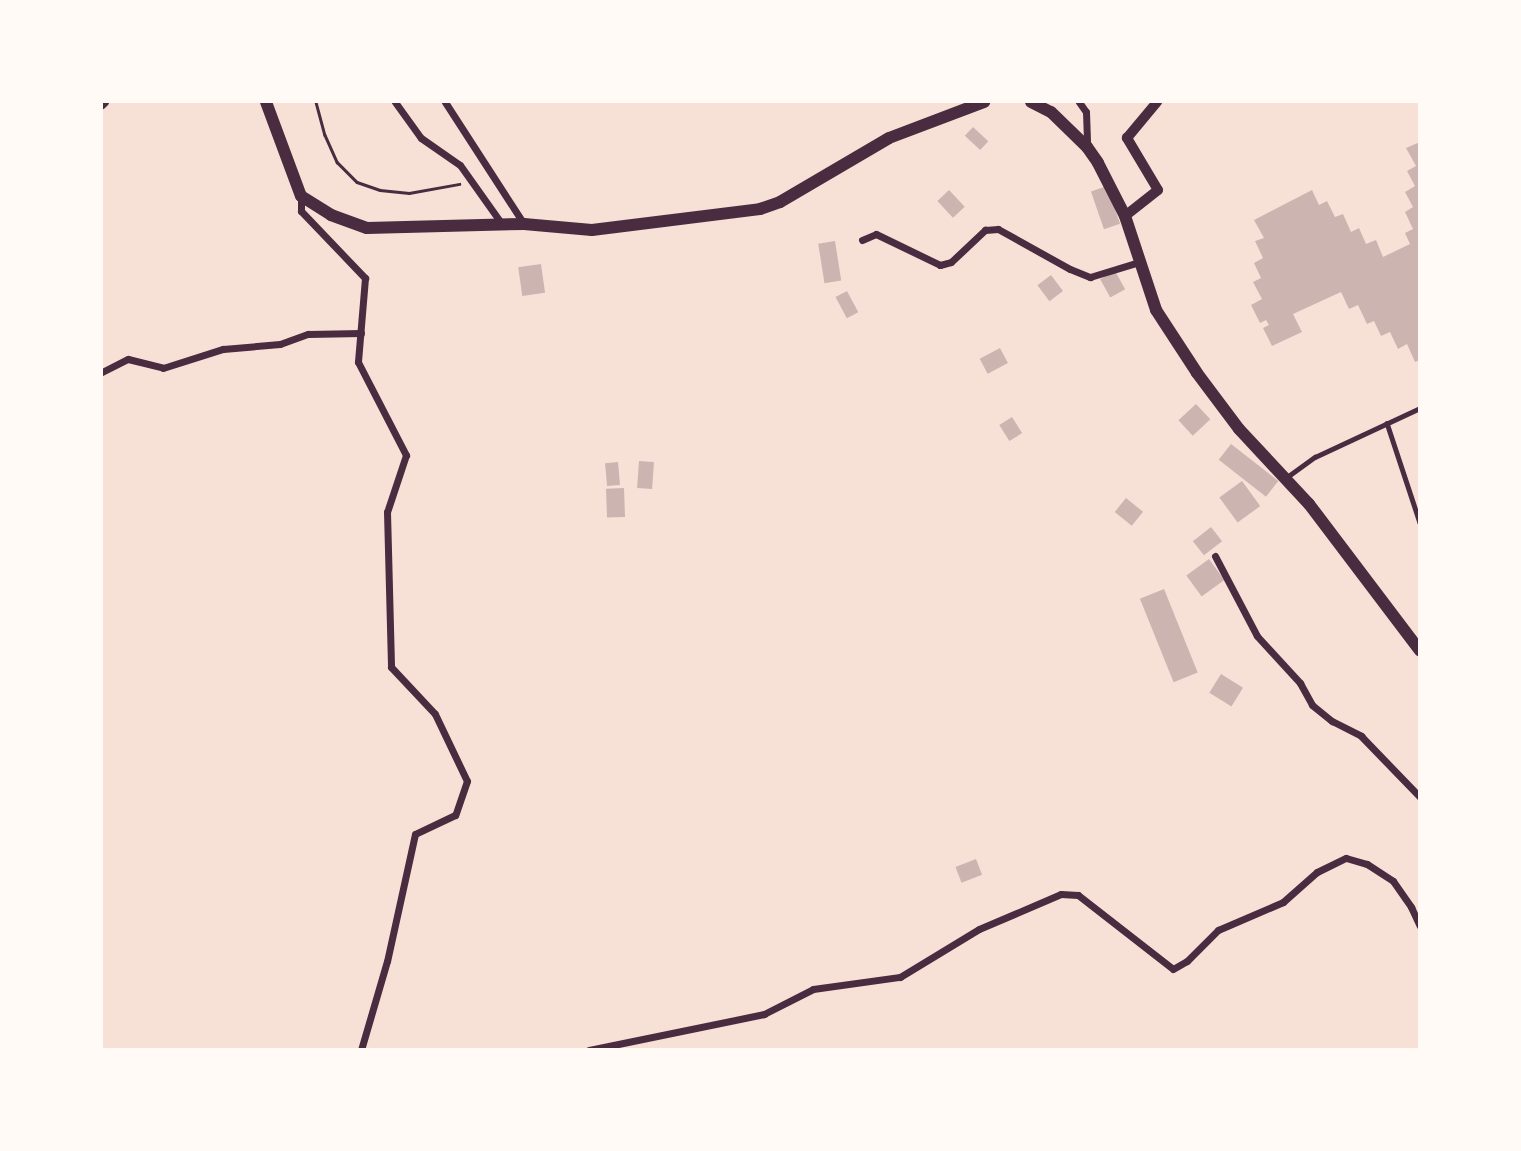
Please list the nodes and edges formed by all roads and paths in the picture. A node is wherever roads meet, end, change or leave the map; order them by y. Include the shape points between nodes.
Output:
1 (266, 102) edge
2 (316, 102) edge
3 (396, 102) edge
4 (445, 102) edge
5 (984, 102) edge
6 (1031, 102) edge
7 (1079, 102) edge
8 (1157, 102) edge
9 (1087, 147) junction
10 (472, 180) junction
11 (301, 197) junction
12 (1125, 216) junction
13 (502, 223) junction
14 (524, 224) junction
15 (862, 240) dead end
16 (1139, 262) junction
17 (362, 334) junction
18 (102, 372) edge
19 (1419, 408) edge
20 (1387, 423) junction
21 (1285, 478) junction
22 (1419, 523) edge
23 (1215, 556) dead end
24 (1419, 651) edge
25 (1419, 797) edge
26 (1419, 926) edge
27 (361, 1049) edge
28 (589, 1049) edge

1 - 11 main road
2 - 10 path via 337,162 357,182 409,193
3 - 10 street via 421,138 460,165
4 - 14 street
5 - 14 main road via 889,138 780,202 760,209 592,230
6 - 9 main road via 1051,112
7 - 9 street via 1086,112
8 - 12 street via 1127,138 1158,190
9 - 12 main road
10 - 13 street
11 - 13 main road via 331,215 367,228
11 - 17 street via 301,211 365,278
12 - 16 main road
13 - 14 main road
15 - 16 street via 876,234 940,265 951,262 985,230 998,229 1090,277
16 - 21 main road via 1157,310 1197,373 1239,429
17 - 18 street via 308,334 280,344 223,349 163,368 128,359
17 - 27 street via 358,362 405,455 387,512 391,667 435,714 467,781 455,815 415,834 387,961
19 - 20 lane
20 - 21 lane via 1315,457
20 - 22 lane
21 - 24 main road
23 - 25 street via 1257,636 1300,683 1312,705 1361,736
26 - 28 street via 1393,881 1367,864 1346,858 1317,872 1283,902 1218,930 1173,969 1078,895 1061,894 979,929 901,977 813,989 764,1014

